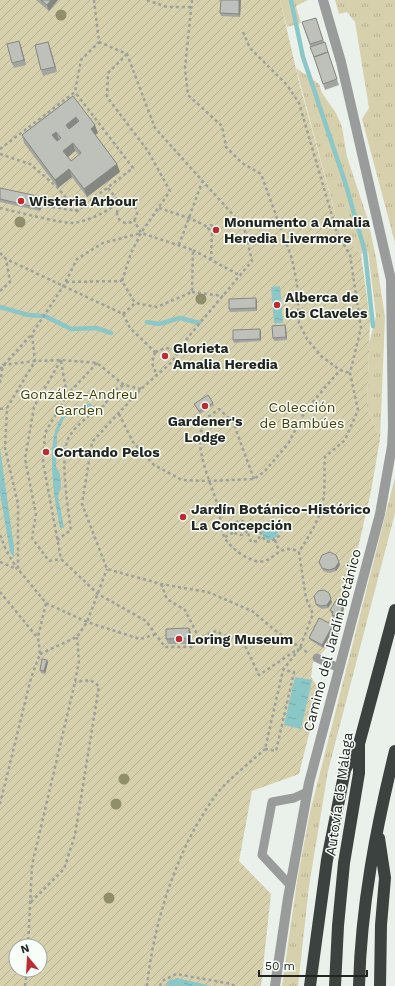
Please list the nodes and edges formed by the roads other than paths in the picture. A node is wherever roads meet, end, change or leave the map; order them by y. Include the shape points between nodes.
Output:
1 (323, 0) edge
2 (393, 280) edge
3 (395, 610) edge
4 (317, 658) dead end
5 (339, 668) junction
6 (359, 744) junction
7 (395, 751) edge
8 (307, 792) junction
9 (378, 831) junction
10 (290, 885) junction
11 (275, 986) edge
12 (310, 986) edge
13 (335, 986) edge
14 (359, 986) edge
15 (380, 986) edge

1 - 2 street, Camino del Jardín Botánico via 341,62
2 - 5 street, Camino del Jardín Botánico via 392,446 380,514
3 - 6 highway, Autovía de Málaga
4 - 5 lane
5 - 8 street, Camino del Jardín Botánico
6 - 12 highway via 343,778 327,860
6 - 13 highway, Autovía de Málaga via 359,773 344,863
7 - 9 highway
8 - 10 street, Camino del Jardín Botánico
8 - 10 lane via 294,798 272,802 262,855
9 - 14 highway via 368,876 360,944
9 - 15 highway via 385,878
10 - 11 street, Camino del Jardín Botánico

